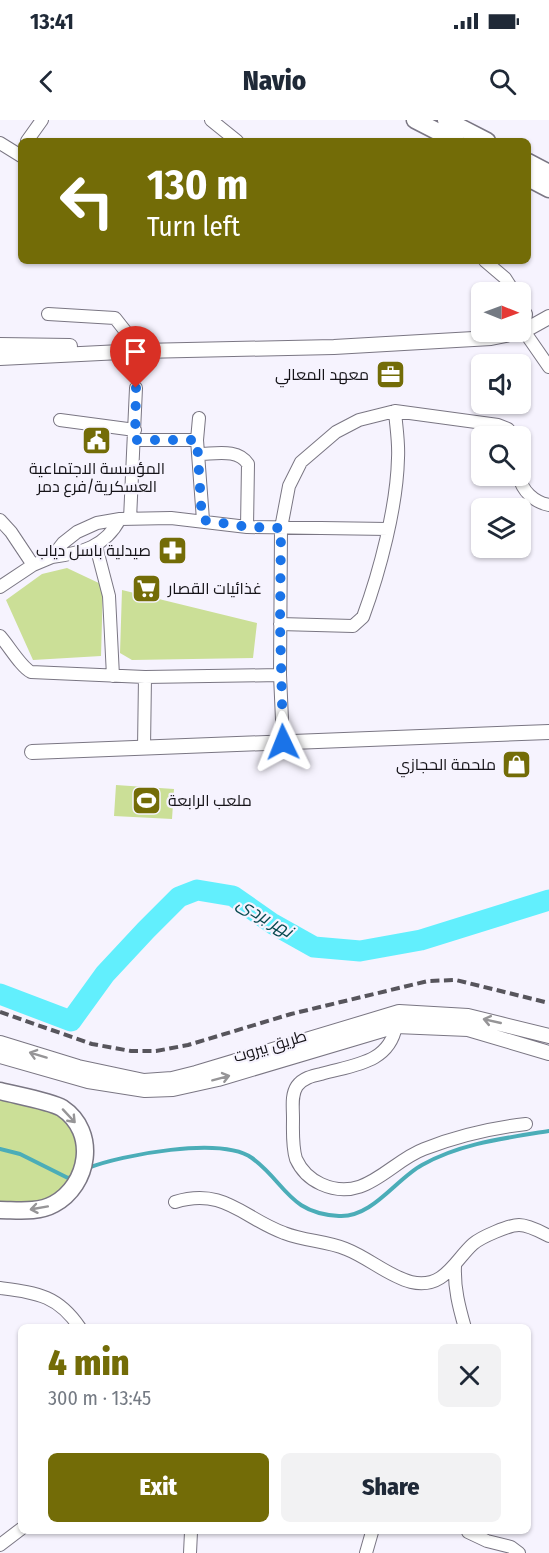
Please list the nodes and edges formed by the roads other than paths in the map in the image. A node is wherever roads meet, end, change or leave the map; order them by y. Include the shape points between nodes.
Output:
1 (42, 120) edge
2 (211, 120) edge
3 (415, 120) edge
4 (446, 120) edge
5 (29, 138) edge
6 (233, 138) edge
7 (450, 138) edge
8 (481, 138) edge
9 (0, 144) edge
10 (18, 153) edge
11 (531, 164) edge
12 (549, 173) edge
13 (531, 180) edge
14 (549, 189) edge
15 (489, 264) edge
16 (508, 282) edge
17 (48, 314) dead end
18 (549, 316) edge
19 (531, 327) edge
20 (471, 339) edge
21 (531, 341) edge
22 (141, 351) junction
23 (1, 353) edge
24 (549, 367) edge
25 (136, 388) dead end
26 (395, 411) junction
27 (199, 418) dead end
28 (60, 420) dead end
29 (500, 426) edge
30 (135, 435) junction
31 (197, 440) junction
32 (198, 454) junction
33 (524, 486) edge
34 (549, 505) edge
35 (125, 519) junction
36 (0, 520) edge
37 (202, 520) junction
38 (248, 527) junction
39 (281, 528) junction
40 (388, 529) junction
41 (96, 546) junction
42 (52, 557) junction
43 (33, 565) junction
44 (0, 587) edge
45 (280, 624) junction
46 (0, 636) edge
47 (280, 675) junction
48 (113, 676) junction
49 (145, 677) junction
50 (549, 732) edge
51 (283, 742) junction
52 (144, 748) junction
53 (32, 752) dead end
54 (396, 1026) junction
55 (549, 1036) edge
56 (0, 1043) edge
57 (549, 1053) edge
58 (0, 1056) edge
59 (0, 1091) edge
60 (526, 1124) dead end
61 (175, 1202) dead end
62 (0, 1210) edge
63 (549, 1236) edge
64 (455, 1266) junction
65 (0, 1288) edge
66 (77, 1324) edge
67 (464, 1324) edge
68 (18, 1531) edge
69 (191, 1534) edge
70 (371, 1534) edge
71 (470, 1534) edge
72 (0, 1545) edge
73 (486, 1547) edge
74 (190, 1553) edge
75 (366, 1553) edge
76 (519, 1553) edge

1 - 5 street
2 - 6 street
3 - 7 main road
4 - 8 main road
9 - 10 street
11 - 12 main road
13 - 14 main road
15 - 16 street
17 - 22 street via 115,318
18 - 19 street
20 - 22 street via 345,347
21 - 24 street
22 - 23 street
25 - 30 street
26 - 29 street
26 - 39 street via 359,420 336,432 301,462 289,486
26 - 40 street via 398,458
27 - 31 street
28 - 30 street
30 - 31 street
30 - 35 street
31 - 32 street
32 - 37 street
32 - 38 street via 237,454 244,458 248,464
33 - 34 street via 528,494
35 - 37 street
35 - 41 street
35 - 42 street via 97,523 77,532
36 - 43 street
37 - 38 street
38 - 39 street
39 - 40 street
39 - 45 street
40 - 45 street via 367,605 353,626
41 - 42 street
41 - 48 street via 109,596
42 - 43 street
43 - 44 street
45 - 47 street
46 - 48 street via 31,672
47 - 49 street
47 - 51 street
48 - 49 street
49 - 52 street
50 - 51 street
51 - 52 street
52 - 53 street
54 - 57 street, طريق بيروت via 468,1029
58 -> 54 street, طريق بيروت via 88,1081 145,1090 173,1089
54 - 60 street via 388,1047 376,1057 310,1077 297,1086 292,1100 294,1151 313,1180 336,1188 362,1186 410,1155 447,1140
55 -> 56 street via 468,1016 399,1012 196,1074 144,1081 78,1067
59 -> 62 main road via 62,1108 75,1122 84,1145 84,1166 72,1190 52,1205
61 - 64 street via 196,1197 224,1201 285,1234 347,1250 409,1282 432,1282
63 - 64 street via 521,1224 511,1226 474,1244
64 - 67 street via 454,1281
65 - 66 street via 57,1301
68 - 72 street
69 - 74 street
70 - 75 street
71 - 73 street
73 - 76 street via 511,1547

